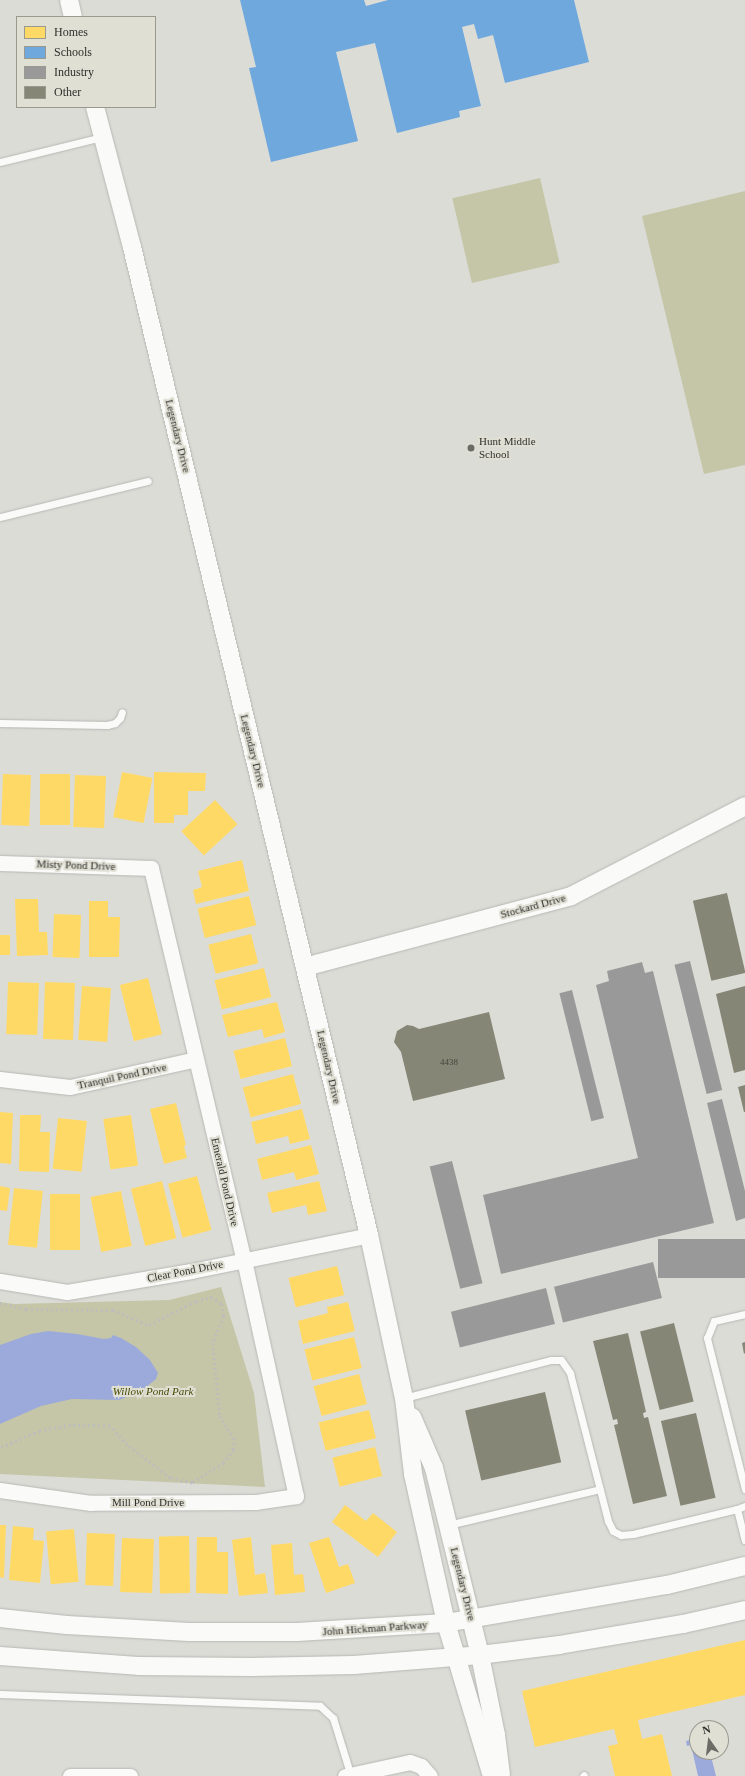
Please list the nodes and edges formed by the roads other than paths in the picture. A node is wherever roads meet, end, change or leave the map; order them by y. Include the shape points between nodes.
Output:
1 (69, 0) edge
2 (73, 16) edge
3 (95, 108) edge
4 (102, 137) junction
5 (0, 162) edge
6 (148, 481) dead end
7 (0, 517) edge
8 (122, 712) dead end
9 (0, 723) edge
10 (745, 806) edge
11 (0, 863) edge
12 (151, 868) joint
13 (305, 967) junction
14 (196, 1059) junction
15 (0, 1079) edge
16 (369, 1235) junction
17 (244, 1260) junction
18 (0, 1282) edge
19 (745, 1314) edge
20 (404, 1398) junction
21 (600, 1488) junction
22 (745, 1489) edge
23 (0, 1490) edge
24 (296, 1496) joint
25 (745, 1506) edge
26 (737, 1508) junction
27 (448, 1525) junction
28 (745, 1540) edge
29 (745, 1566) edge
30 (745, 1610) edge
31 (0, 1618) edge
32 (471, 1619) junction
33 (446, 1623) junction
34 (480, 1655) junction
35 (0, 1656) edge
36 (456, 1657) junction
37 (0, 1694) edge
38 (426, 1771) edge
39 (70, 1776) edge
40 (130, 1776) edge
41 (349, 1776) edge
42 (492, 1776) edge
43 (501, 1776) edge

1 - 2 street
3 - 4 street, Legendary Drive
4 - 5 lane
4 - 13 street, Legendary Drive via 132,247
6 - 7 lane
8 - 9 lane via 115,723 107,725
10 - 13 street, Stockard Drive via 571,896
11 - 12 street, Misty Pond Drive
12 - 14 street, Emerald Pond Drive
13 - 16 street, Legendary Drive
14 - 15 street, Tranquil Pond Drive via 70,1087
14 - 17 street, Emerald Pond Drive
16 - 17 street, Clear Pond Drive
16 - 20 street, Legendary Drive
17 - 18 street, Clear Pond Drive via 67,1292
17 - 24 street, Emerald Pond Drive
19 - 22 lane via 714,1322 707,1338
20 - 21 lane via 551,1360 561,1360 570,1373
20 - 27 street, Legendary Drive via 434,1468
20 - 33 street, Legendary Drive via 413,1474
21 - 26 lane via 608,1521 613,1531 621,1535
21 - 27 lane
23 - 24 street, Mill Pond Drive via 91,1502 256,1502
25 - 26 lane
26 - 28 lane
27 - 32 street, Legendary Drive
29 - 32 street, John Hickman Parkway via 667,1585
30 - 34 street via 683,1624 559,1645
31 - 33 street, John Hickman Parkway via 67,1625 189,1632 297,1632
32 - 33 street, John Hickman Parkway
32 - 34 street, Legendary Drive
33 - 36 street, Legendary Drive
34 - 36 street
34 - 43 street, Legendary Drive via 496,1735
35 - 36 street via 138,1666 251,1667 354,1665
36 - 42 street, Legendary Drive
37 - 41 lane via 320,1706 333,1718
38 - 41 street via 406,1762
39 - 40 street

